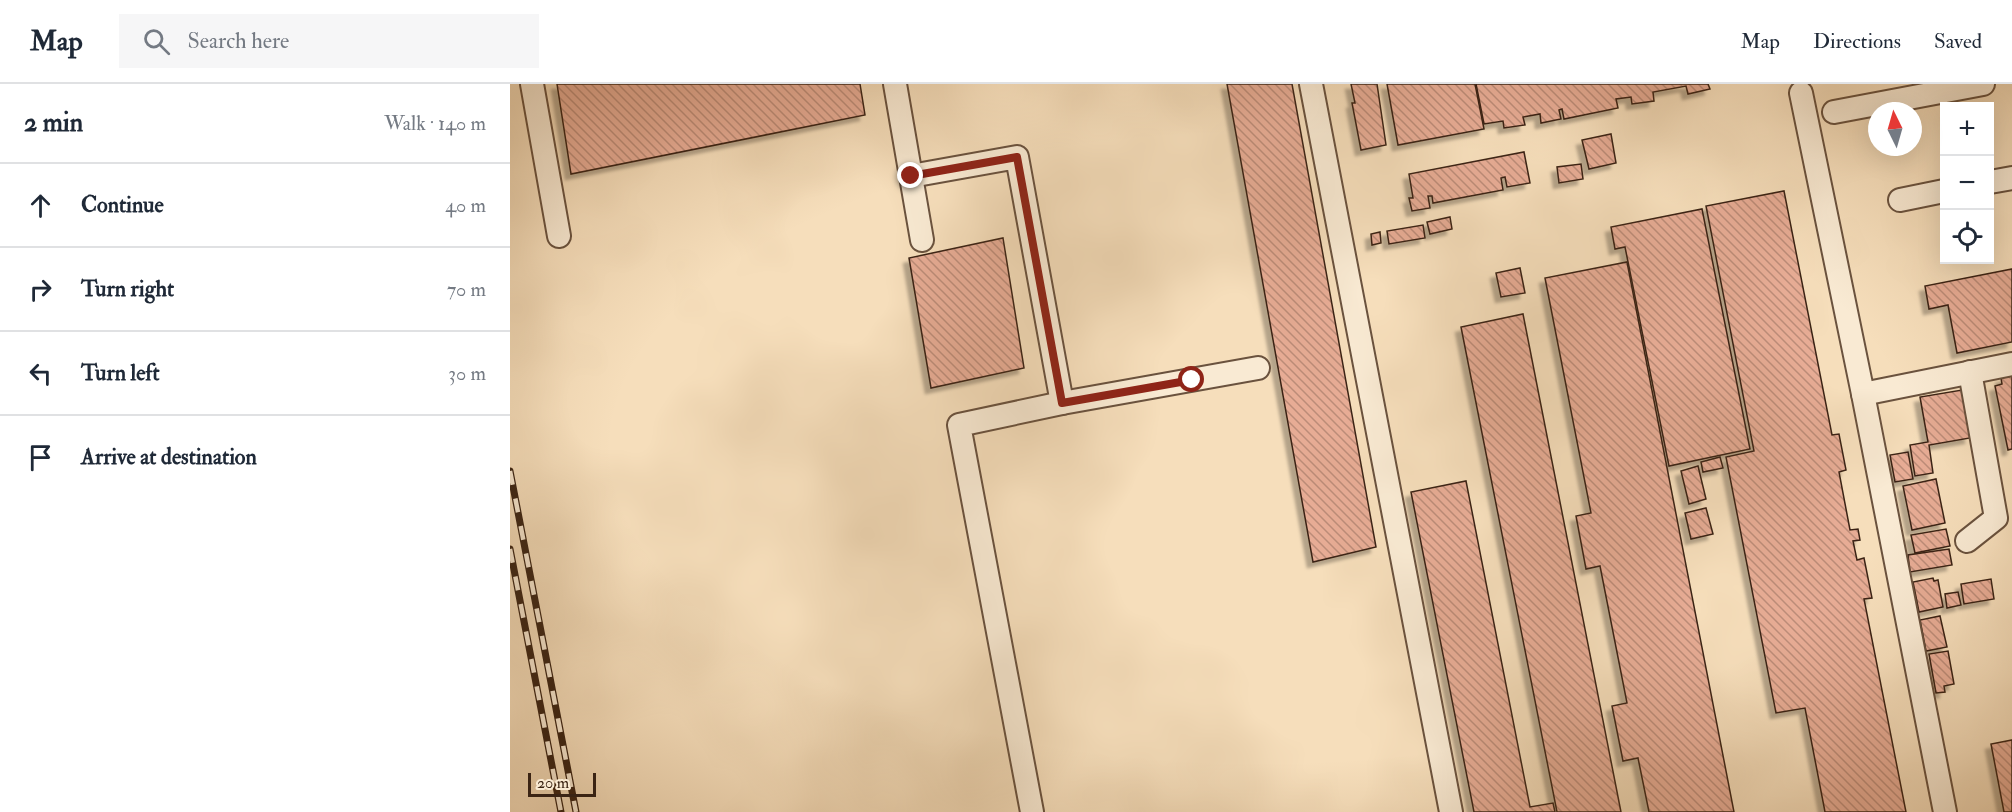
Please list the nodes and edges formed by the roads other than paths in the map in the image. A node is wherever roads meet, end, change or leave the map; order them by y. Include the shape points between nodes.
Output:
1 (532, 84) edge
2 (895, 84) edge
3 (1311, 84) edge
4 (1983, 84) edge
5 (1801, 93) dead end
6 (1877, 93) edge
7 (1834, 111) dead end
8 (911, 176) junction
9 (2012, 178) edge
10 (1994, 181) edge
11 (1940, 192) edge
12 (1900, 200) dead end
13 (558, 236) dead end
14 (922, 240) dead end
15 (2012, 364) edge
16 (1258, 368) dead end
17 (1970, 372) junction
18 (1863, 394) junction
19 (1062, 403) junction
20 (2004, 517) edge
21 (1967, 541) dead end
22 (1032, 812) edge
23 (1451, 812) edge
24 (1945, 812) edge

1 - 13 lane
2 - 8 lane
3 - 23 lane
4 - 6 lane
5 - 18 lane
6 - 7 lane
8 - 14 lane
8 - 19 lane via 1017,157
9 - 10 lane
11 - 12 lane
15 - 17 lane
16 - 19 lane
17 - 18 lane
17 - 20 lane
18 - 24 lane
19 - 22 lane via 959,425
20 - 21 lane

